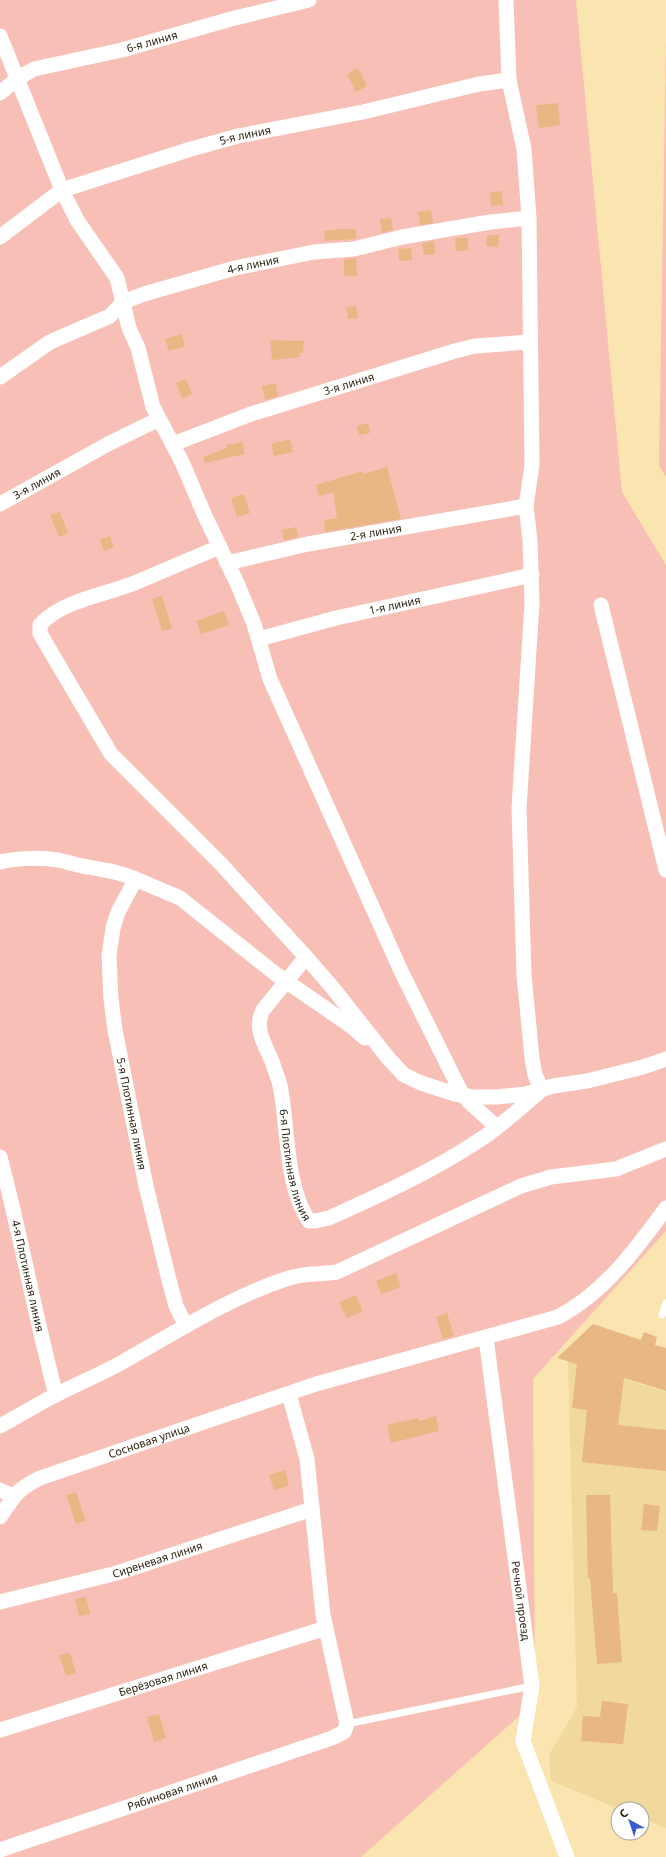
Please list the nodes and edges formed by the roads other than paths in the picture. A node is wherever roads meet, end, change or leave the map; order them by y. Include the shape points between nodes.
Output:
1 (309, 0) edge
2 (506, 0) edge
3 (0, 36) edge
4 (18, 78) junction
5 (509, 80) junction
6 (0, 94) edge
7 (62, 190) junction
8 (529, 218) junction
9 (0, 237) edge
10 (124, 302) junction
11 (529, 342) junction
12 (0, 377) edge
13 (159, 419) junction
14 (172, 444) junction
15 (0, 504) edge
16 (526, 506) junction
17 (220, 547) junction
18 (227, 563) junction
19 (532, 575) junction
20 (601, 605) dead end
21 (259, 639) junction
22 (0, 862) edge
23 (666, 870) edge
24 (133, 878) junction
25 (306, 958) junction
26 (286, 981) junction
27 (389, 1059) junction
28 (666, 1059) edge
29 (542, 1090) junction
30 (464, 1095) junction
31 (497, 1127) junction
32 (666, 1149) edge
33 (0, 1157) edge
34 (666, 1208) edge
35 (666, 1303) edge
36 (662, 1315) dead end
37 (186, 1326) junction
38 (486, 1338) junction
39 (289, 1394) junction
40 (56, 1395) junction
41 (0, 1426) edge
42 (7, 1493) edge
43 (312, 1509) junction
44 (0, 1517) edge
45 (0, 1602) edge
46 (326, 1628) junction
47 (532, 1686) junction
48 (346, 1728) junction
49 (0, 1730) edge
50 (0, 1850) edge
51 (567, 1857) edge

1 - 4 street, 6-я линия via 122,50 51,64 34,69
2 - 5 street
3 - 4 street
4 - 6 street, 6-я линия
4 - 7 street
5 - 7 street, 5-я линия via 479,84 363,112 238,136
5 - 8 street via 524,149
7 - 9 street, 5-я линия
7 - 10 street via 77,220 117,278
8 - 10 street, 4-я линия via 490,222 235,268
8 - 11 street
10 - 12 street, 4-я линия via 110,316 50,342
10 - 13 street via 129,328 138,348 153,407
11 - 14 street, 3-я линия via 475,346 455,351 251,414
11 - 16 street via 532,466
13 - 14 street
13 - 15 street, 3-я линия
14 - 17 street
16 - 18 street, 2-я линия via 308,544
16 - 19 street
17 - 18 street
17 - 25 street via 65,608 45,619 40,624 40,632 111,754 220,864
18 - 21 street
19 - 21 street, 1-я линия via 336,618
19 - 29 street via 519,808 524,982 532,1058 535,1075
20 - 23 street
21 - 30 street via 270,679 401,971 451,1074
22 - 24 street via 16,858 58,860 72,865 124,873
24 - 26 street via 180,898
24 - 37 street, 5-я Плотинная линия via 132,886 113,928 109,956 110,999 146,1186 176,1306
25 - 26 street
25 - 27 street via 332,986
26 - 27 street via 351,1026
26 - 31 street, 6-я Плотинная линия via 263,1010 258,1029 280,1084 291,1169 298,1197 309,1221 329,1218 410,1181
27 - 30 street via 404,1075 439,1089
28 - 29 street via 644,1067
29 - 30 street via 512,1096
29 - 31 street
30 - 31 street
32 - 37 street via 616,1169 551,1177 521,1186 337,1272 288,1278
33 - 40 street, 4-я Плотинная линия
34 - 38 street, Сосновая улица via 621,1265 582,1302 558,1317
35 - 36 lane
37 - 40 street via 121,1363
38 - 39 street, Сосновая улица via 316,1384
38 - 47 street, Речной проезд
39 - 42 street, Сосновая улица via 40,1478
39 - 43 street via 307,1459
40 - 41 street
42 - 44 street, Сосновая улица
43 - 45 street, Сиреневая линия via 117,1573
43 - 46 street
46 - 48 street
46 - 49 street, Берёзовая линия
47 - 48 lane
47 - 51 street, Речной проезд via 523,1741
48 - 50 street, Рябиновая линия via 332,1738

